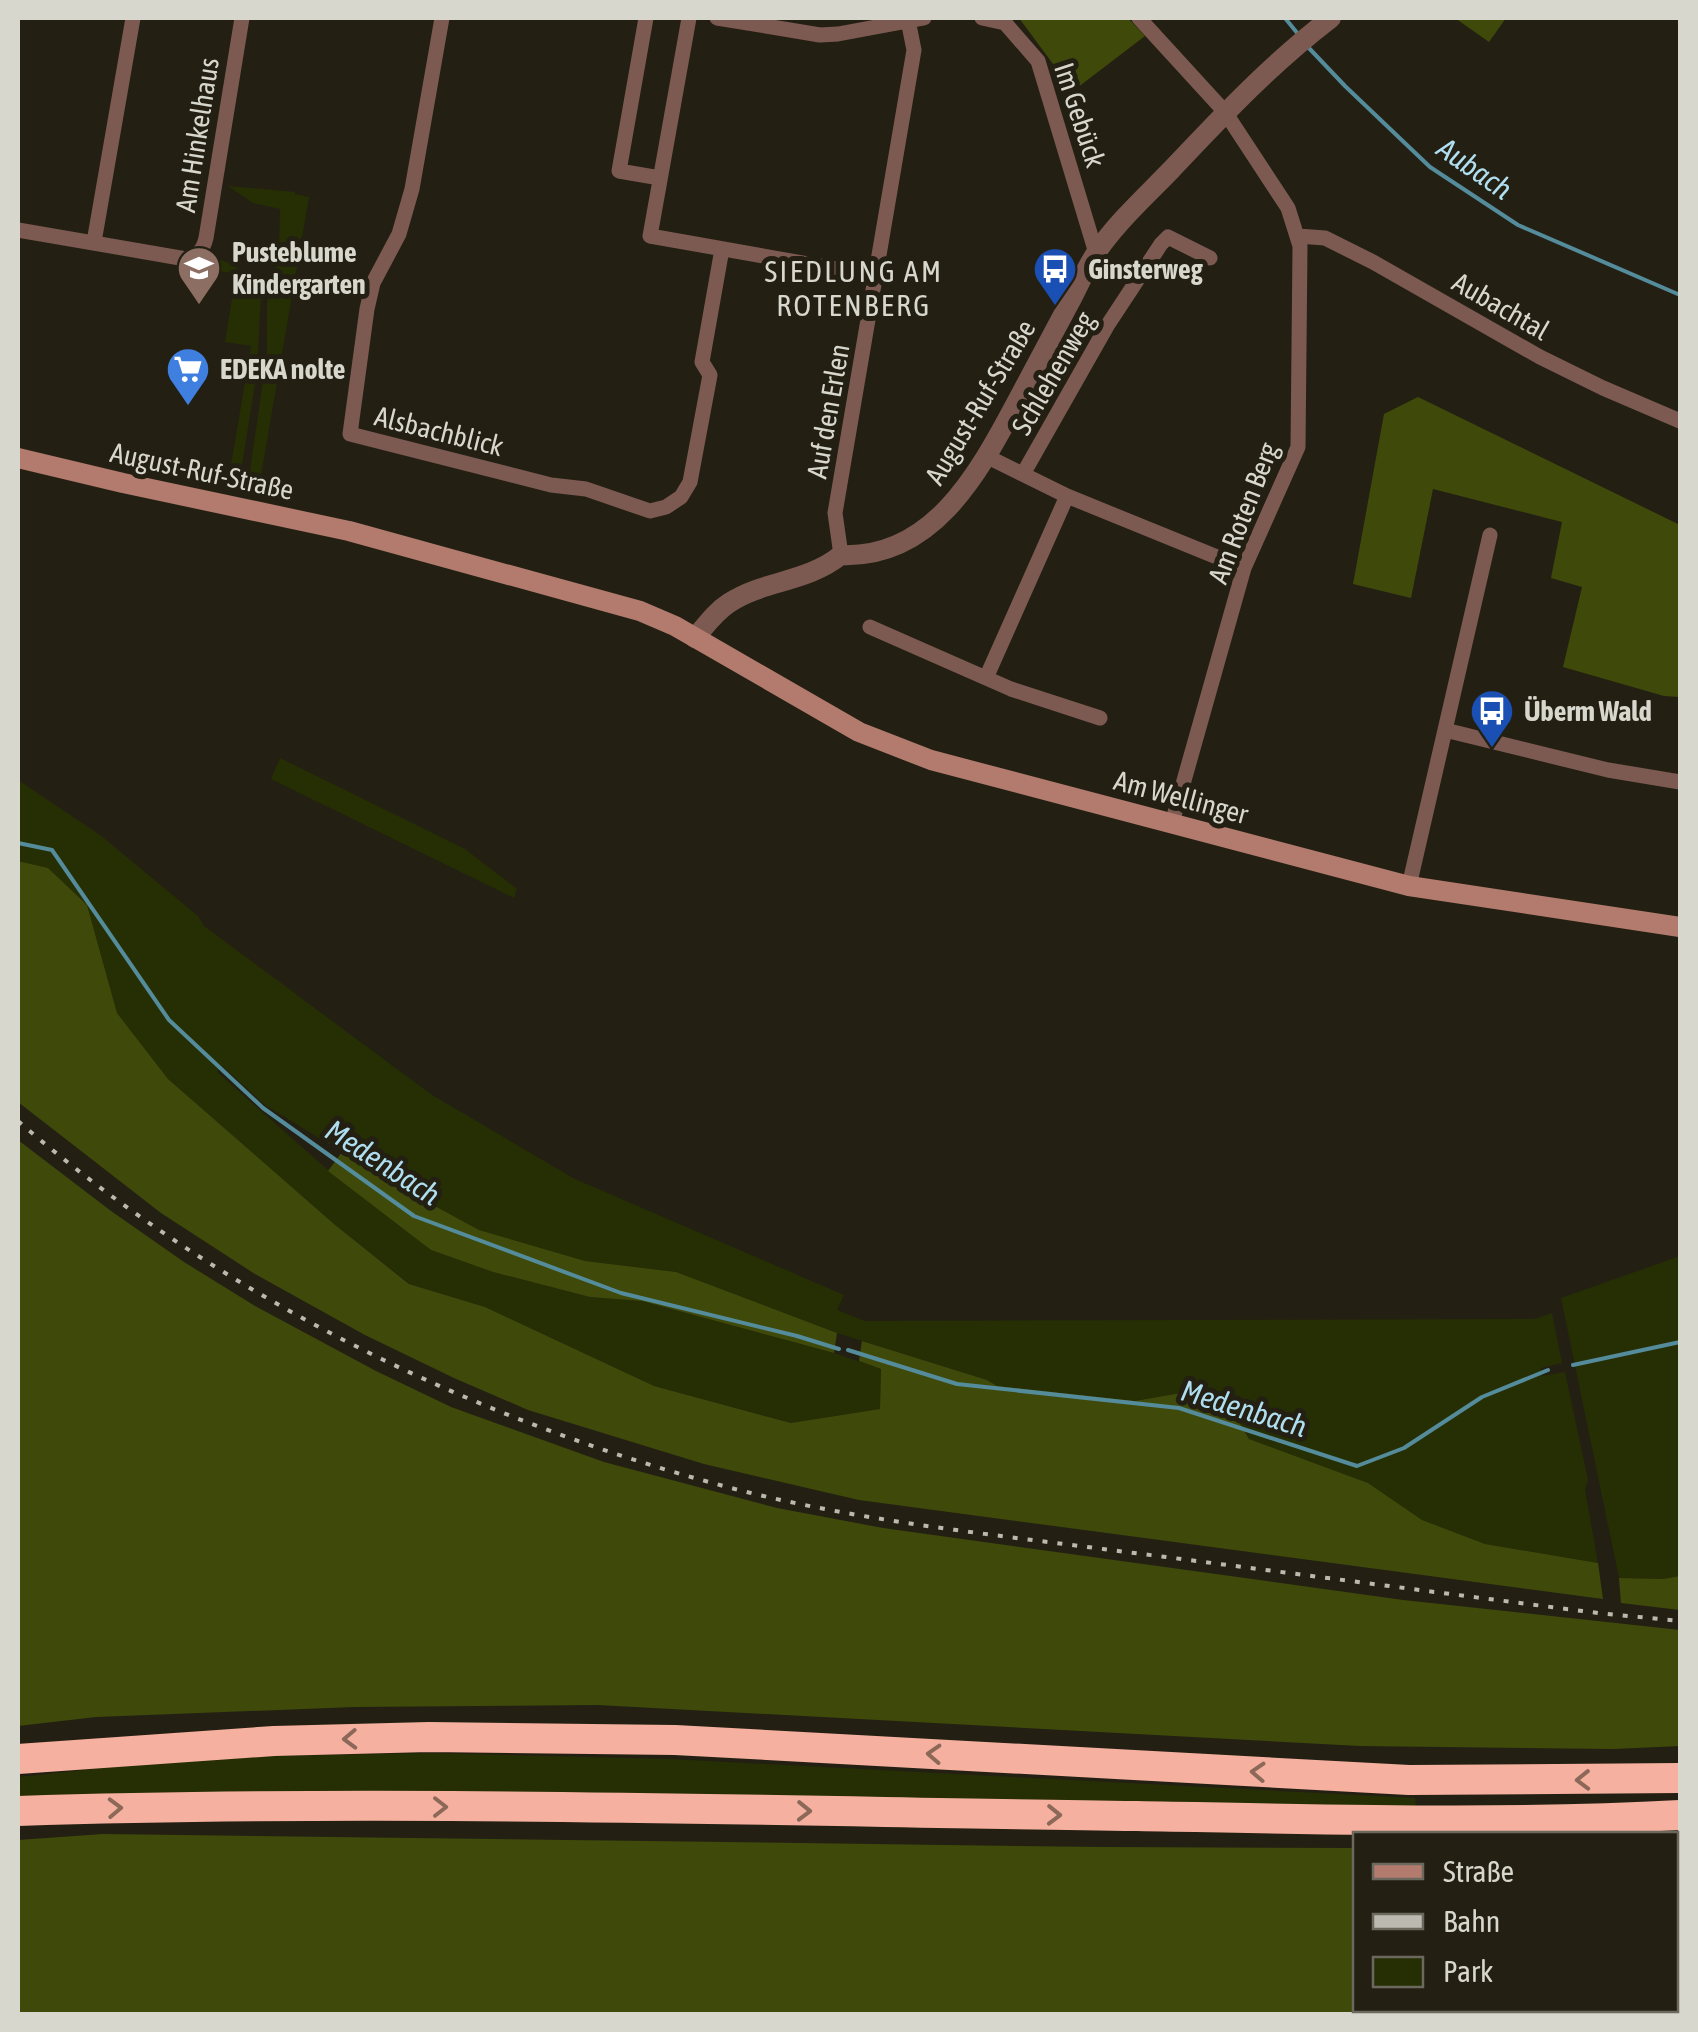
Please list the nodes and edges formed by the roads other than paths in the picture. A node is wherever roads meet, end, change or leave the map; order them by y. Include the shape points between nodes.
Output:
1 (133, 18) edge
2 (242, 18) edge
3 (442, 18) edge
4 (646, 18) edge
5 (688, 18) edge
6 (718, 18) edge
7 (982, 18) edge
8 (1139, 18) edge
9 (1331, 18) edge
10 (916, 19) edge
11 (1225, 112) junction
12 (660, 178) junction
13 (18, 230) edge
14 (1298, 236) junction
15 (94, 242) junction
16 (722, 249) junction
17 (1096, 253) junction
18 (1210, 258) dead end
19 (876, 276) junction
20 (1680, 421) edge
21 (986, 456) junction
22 (18, 458) edge
23 (1023, 474) junction
24 (1066, 496) junction
25 (1490, 535) dead end
26 (841, 555) junction
27 (1244, 568) junction
28 (870, 627) dead end
29 (695, 638) junction
30 (986, 678) junction
31 (1100, 718) dead end
32 (1444, 730) junction
33 (1680, 782) edge
34 (1172, 823) junction
35 (1408, 886) junction
36 (1680, 928) edge
37 (18, 1759) edge
38 (1680, 1778) edge
39 (18, 1811) edge
40 (1680, 1815) edge

1 - 15 street
2 - 15 street, Am Hinkelhaus via 200,253 186,259
3 - 16 street, Alsbachblick via 412,190 367,309 350,434 586,488 650,511 666,507 690,482 710,375 702,362
4 - 12 street via 618,171
5 - 12 street
6 - 10 street via 820,35
7 - 17 street, Im Gebück via 1005,23 1038,61
8 - 11 street, Am Roten Berg
9 - 11 street, August-Ruf-Straße
10 - 19 street, Auf den Erlen
11 - 14 street, Am Roten Berg via 1288,208
11 - 17 street, August-Ruf-Straße
12 - 16 street via 650,236
13 - 15 street, Am Hinkelhaus
14 - 20 street, Aubachtal via 1325,238 1540,357
14 - 27 street, Am Roten Berg via 1298,448
16 - 19 street
17 - 21 street, August-Ruf-Straße
18 - 23 street, Schlehenweg via 1168,237 1161,244
19 - 26 street, Auf den Erlen via 836,512
21 - 23 street
21 - 26 street, August-Ruf-Straße via 953,503 907,541 884,551
22 - 29 main road, August-Ruf-Straße via 349,531 640,611
23 - 24 street
24 - 27 street
24 - 30 street
25 - 32 street
26 - 29 street, August-Ruf-Straße via 812,573 739,597
27 - 34 street, Am Roten Berg
28 - 30 street
29 - 34 main road, Am Wellinger via 859,732 931,760
30 - 31 street
32 - 33 street
32 - 35 street
34 - 35 main road, Am Wellinger
35 - 36 main road, Am Wellinger
38 -> 37 highway via 1410,1780 675,1740 449,1737
39 -> 40 highway via 355,1807 1527,1821

